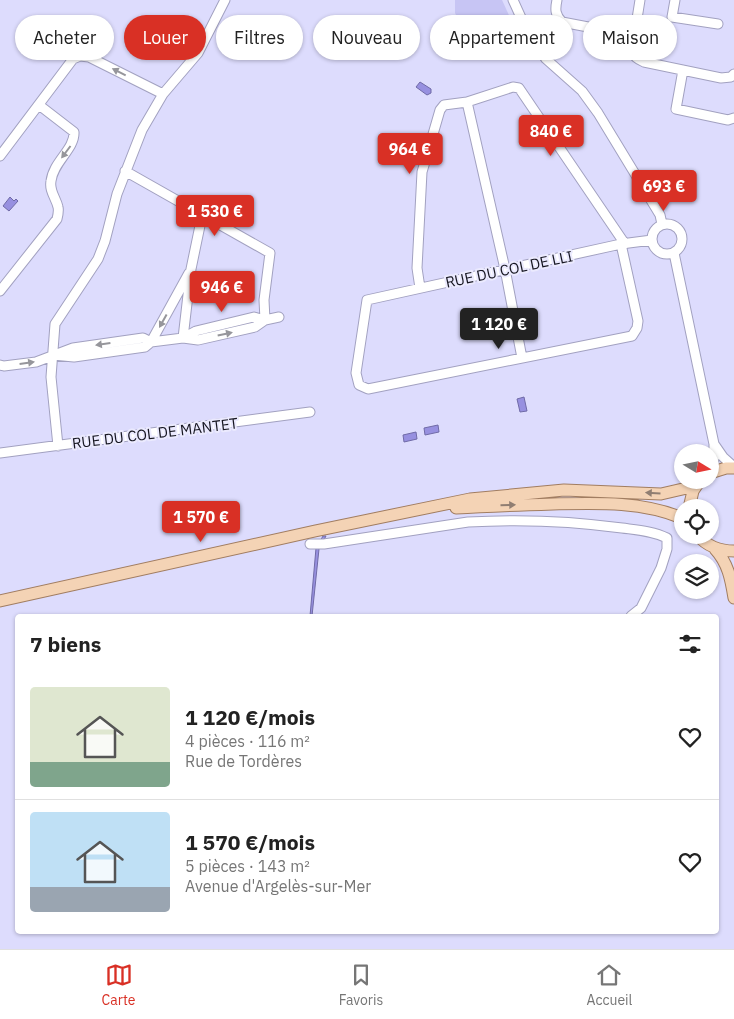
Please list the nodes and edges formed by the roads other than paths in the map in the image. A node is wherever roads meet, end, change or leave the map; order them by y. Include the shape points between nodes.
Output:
1 (225, 0) edge
2 (513, 0) edge
3 (557, 0) edge
4 (640, 0) edge
5 (675, 0) edge
6 (718, 24) dead end
7 (583, 26) edge
8 (683, 70) junction
9 (734, 74) edge
10 (163, 94) junction
11 (467, 102) junction
12 (39, 105) junction
13 (734, 118) edge
14 (0, 156) edge
15 (125, 171) junction
16 (202, 216) junction
17 (662, 224) junction
18 (652, 240) junction
19 (623, 244) junction
20 (674, 253) junction
21 (191, 269) junction
22 (505, 269) junction
23 (420, 288) junction
24 (0, 291) edge
25 (279, 317) dead end
26 (265, 320) junction
27 (183, 338) junction
28 (151, 342) junction
29 (53, 355) junction
30 (522, 358) junction
31 (0, 365) edge
32 (310, 412) dead end
33 (714, 444) edge
34 (58, 446) junction
35 (719, 451) edge
36 (0, 453) edge
37 (734, 467) edge
38 (719, 470) edge
39 (682, 489) edge
40 (407, 513) junction
41 (674, 516) edge
42 (310, 544) dead end
43 (706, 544) edge
44 (715, 549) junction
45 (734, 551) edge
46 (734, 598) edge
47 (0, 600) edge
48 (634, 614) edge

1 - 10 street via 198,53
2 - 17 street via 528,33 546,59 582,91 598,113 660,215
3 - 7 street via 555,9 562,22
4 - 8 street via 633,55 644,62
5 - 6 street via 672,17
8 - 9 street via 721,78
8 - 13 street via 676,109 728,120
10 -> 12 street via 89,57 80,56 73,60
10 - 15 street via 142,130
11 - 19 street via 513,87 519,88
11 - 22 street
11 - 23 street via 444,105 440,110 422,172 417,268
12 - 14 street
12 -> 24 street via 74,132 72,144 56,165 50,181 59,208 58,219
15 - 16 street
15 - 29 street via 98,259 55,324
16 - 21 street
16 - 26 street via 270,253
17 - 18 street via 654,230
17 - 20 street via 676,226 681,233 682,244
18 - 19 street, RUE DU COL DE LLI
18 - 20 street via 659,252
19 - 22 street, RUE DU COL DE LLI
19 - 30 street via 638,321 632,336
20 - 33 street
21 - 27 street
21 -> 28 street
22 - 23 street, RUE DU COL DE LLI
22 - 30 street
23 - 30 street, RUE DU COL DE LLI via 367,300 356,373 359,385 368,389
25 - 26 street
26 - 27 street via 256,328 198,340
27 - 28 street
28 - 29 street via 144,347 74,357
31 -> 29 street via 36,362
29 - 34 street via 51,377
32 - 34 street, RUE DU COL DE MANTET
34 - 36 street, RUE DU COL DE MANTET
35 - 37 street
37 - 38 main road
39 -> 40 main road via 661,494 581,490 529,493 470,499
40 -> 41 main road via 493,505 599,502 621,503
40 - 47 main road
42 - 48 street via 487,521 562,521 658,534 667,538 667,549 641,608
43 - 44 main road
44 - 45 main road
44 - 46 main road via 728,567

